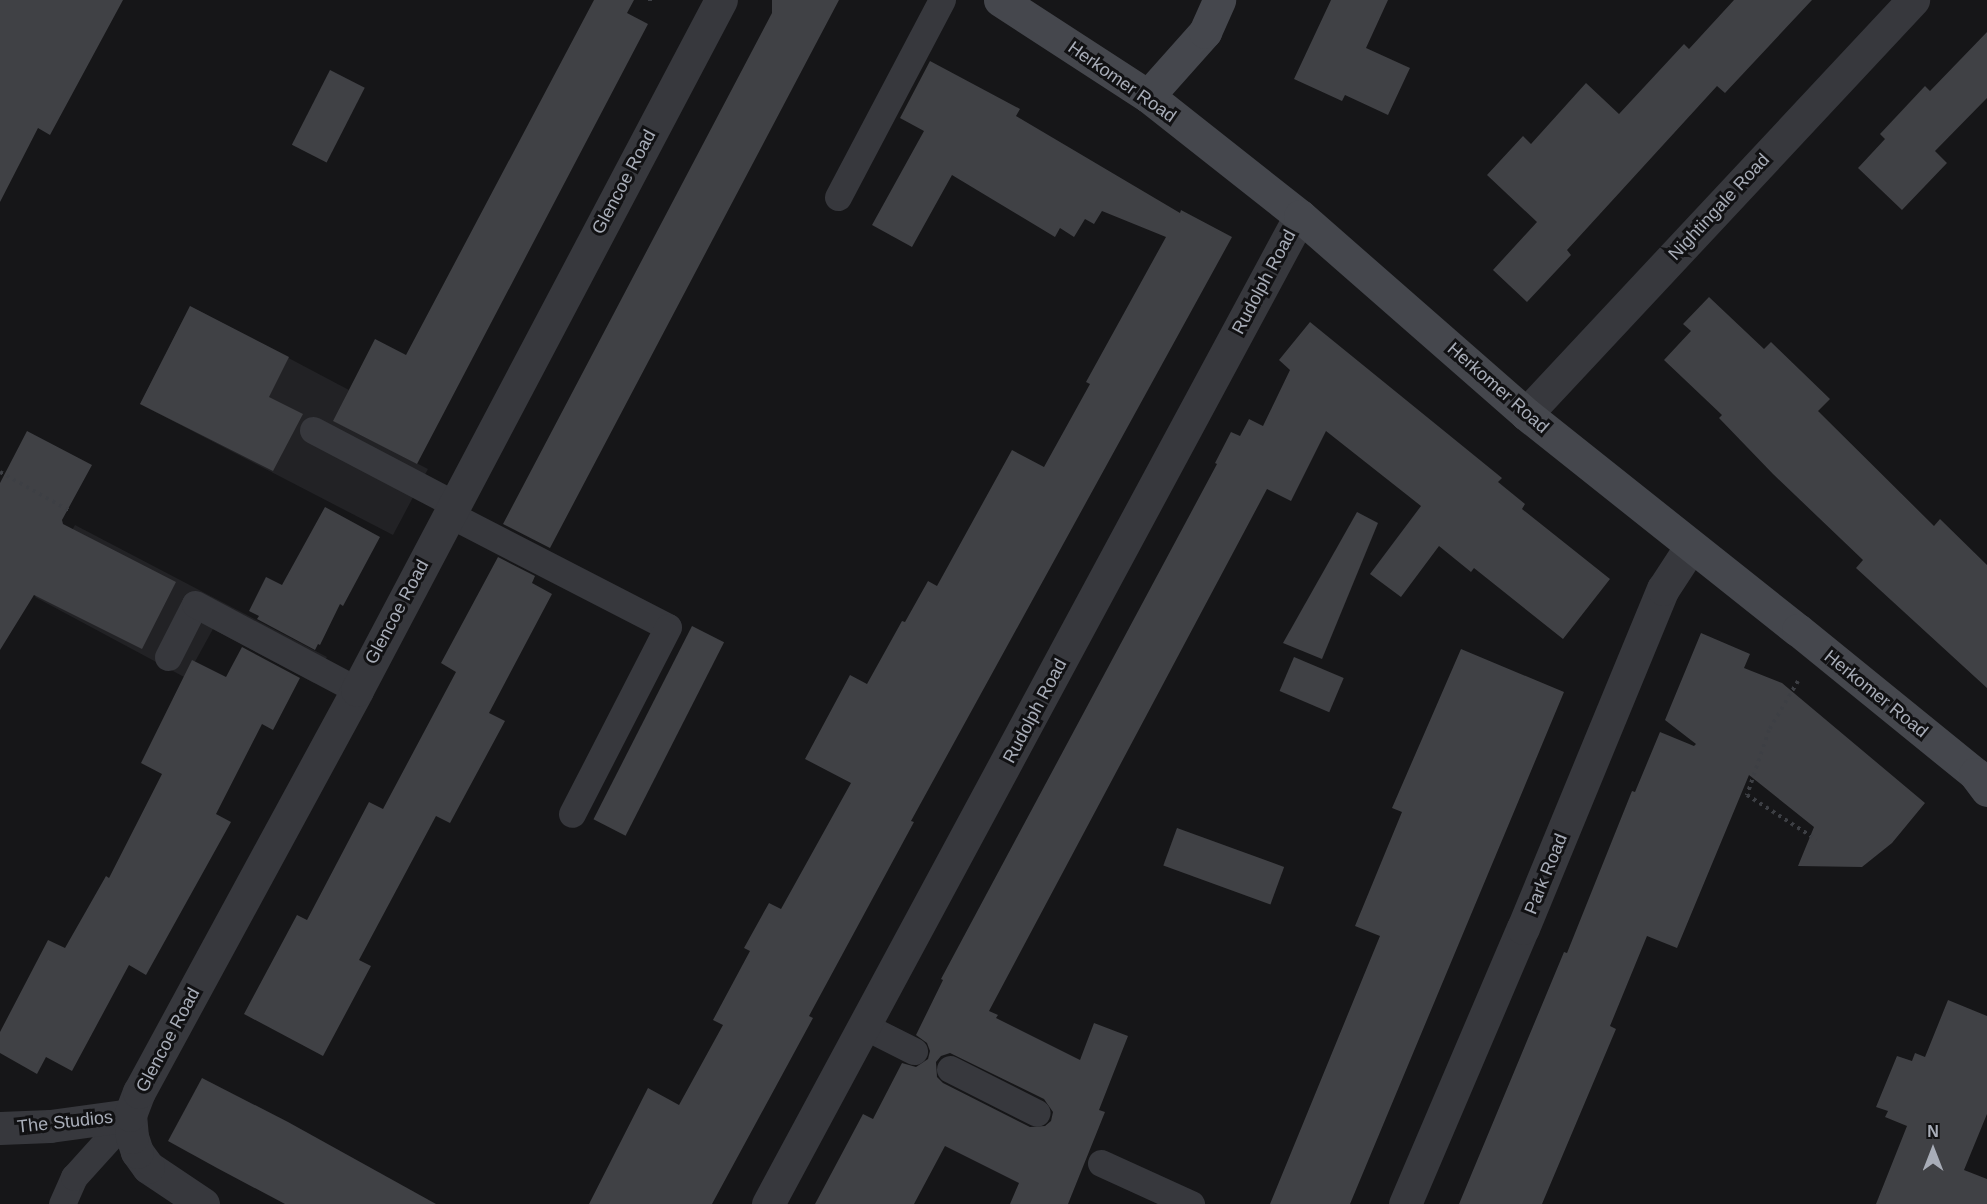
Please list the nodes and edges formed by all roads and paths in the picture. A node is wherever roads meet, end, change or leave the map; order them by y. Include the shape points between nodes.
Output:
1 (721, 0) edge
2 (942, 0) edge
3 (1000, 0) edge
4 (1220, 0) edge
5 (1913, 0) edge
6 (1148, 96) junction
7 (838, 197) dead end
8 (1300, 216) junction
9 (1526, 414) junction
10 (313, 430) dead end
11 (0, 472) edge
12 (451, 509) junction
13 (72, 512) dead end
14 (1691, 546) junction
15 (1818, 646) junction
16 (168, 657) dead end
17 (357, 690) junction
18 (1983, 776) edge
19 (572, 814) dead end
20 (1817, 840) dead end
21 (864, 1026) junction
22 (914, 1051) dead end
23 (950, 1069) dead end
24 (1037, 1113) dead end
25 (130, 1115) junction
26 (0, 1128) edge
27 (1101, 1163) dead end
28 (62, 1204) edge
29 (203, 1204) edge
30 (768, 1204) edge
31 (1191, 1204) edge
32 (1405, 1204) edge

1 - 12 street, Glencoe Road
2 - 7 lane
3 - 6 street, Herkomer Road
4 - 6 street via 1205,32
5 - 9 street, Nightingale Road
6 - 8 street, Herkomer Road
8 - 9 street, Herkomer Road
8 - 21 street, Rudolph Road
9 - 14 street, Herkomer Road
10 - 12 lane
11 - 13 path
12 - 17 street, Glencoe Road
12 - 19 lane via 668,627
14 - 15 street, Herkomer Road
14 - 32 street, Park Road via 1663,589
15 - 18 street, Herkomer Road
15 - 20 path via 1769,730 1747,795
16 - 17 lane via 195,604
17 - 25 street, Glencoe Road
21 - 22 lane
21 - 30 street, Rudolph Road
23 - 24 lane
25 - 26 street, The Studios
25 - 28 lane via 74,1177
25 - 29 street, Glencoe Road via 137,1152 148,1167
27 - 31 lane

